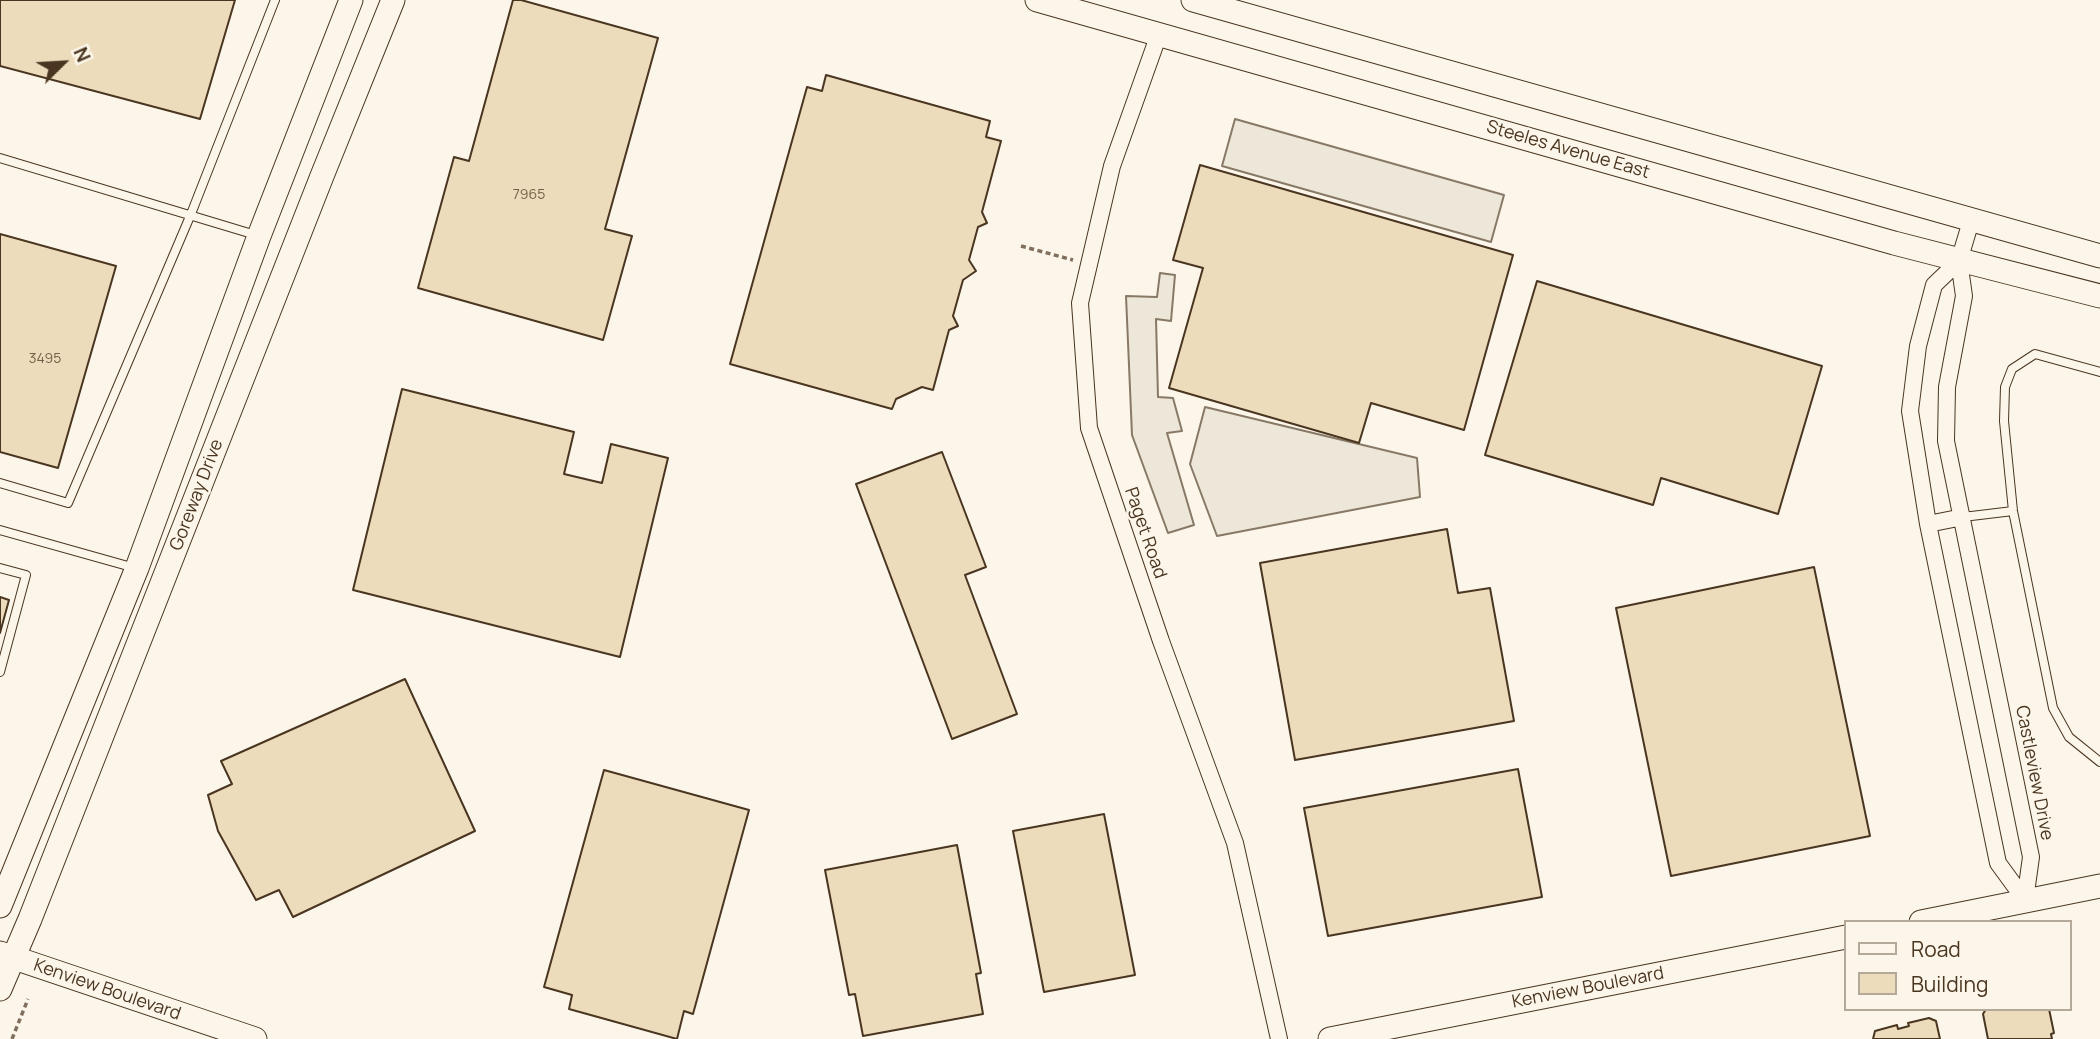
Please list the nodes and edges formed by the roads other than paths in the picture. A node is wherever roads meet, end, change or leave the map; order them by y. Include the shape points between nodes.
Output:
1 (275, 0) edge
2 (351, 0) edge
3 (393, 0) edge
4 (1037, 0) edge
5 (1193, 0) edge
6 (1159, 34) junction
7 (0, 158) edge
8 (191, 214) junction
9 (1971, 221) junction
10 (259, 236) junction
11 (2100, 256) edge
12 (1959, 261) junction
13 (2100, 296) edge
14 (2100, 372) edge
15 (0, 483) edge
16 (2012, 511) junction
17 (1963, 517) junction
18 (1928, 524) junction
19 (0, 530) edge
20 (0, 568) edge
21 (137, 568) junction
22 (0, 673) edge
23 (2100, 762) edge
24 (2100, 886) edge
25 (2025, 900) junction
26 (0, 906) edge
27 (1930, 920) edge
28 (1844, 937) edge
29 (7, 956) edge
30 (0, 989) edge
31 (252, 1039) edge
32 (1279, 1039) edge
33 (1330, 1039) edge

1 - 8 lane
2 - 10 main road, Goreway Drive
3 - 29 main road, Goreway Drive
4 - 6 main road, Steeles Avenue East
5 - 9 main road
6 - 12 main road, Steeles Avenue East
6 - 32 street, Paget Road via 1112,166 1080,303 1089,428 1235,843
7 - 8 lane
8 - 10 lane
8 - 15 lane via 68,503
9 - 11 main road
9 - 12 street, Castleview Drive
10 - 21 main road, Goreway Drive
12 - 13 main road, Steeles Avenue East
12 - 17 street, Castleview Drive via 1964,296 1947,387 1946,441
12 - 18 street, Castleview Drive via 1934,285 1913,385 1910,411
14 - 16 lane via 2035,354 2012,369 2005,387 2004,421
16 - 17 lane
16 - 23 lane via 2053,708 2069,737
17 - 18 street
17 - 25 street, Castleview Drive via 2031,857
18 - 25 street, Castleview Drive via 1998,863
19 - 21 lane
20 - 22 lane via 26,575
21 - 26 main road, Goreway Drive
24 - 25 main road
25 - 27 main road
28 - 33 main road, Kenview Boulevard
29 - 30 main road, Goreway Drive
29 - 31 main road, Kenview Boulevard

